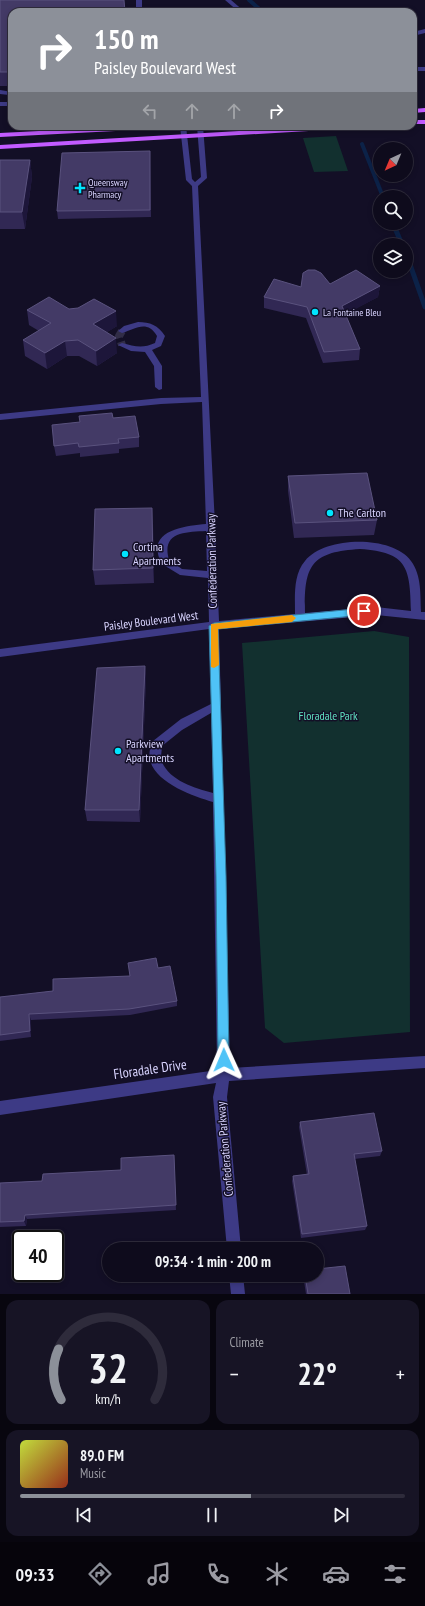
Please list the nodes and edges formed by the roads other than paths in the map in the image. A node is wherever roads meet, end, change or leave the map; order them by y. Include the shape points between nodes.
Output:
1 (228, 0) edge
2 (237, 8) edge
3 (104, 130) edge
4 (183, 130) edge
5 (200, 130) edge
6 (288, 130) edge
7 (200, 135) junction
8 (0, 136) edge
9 (184, 136) junction
10 (0, 147) edge
11 (195, 185) junction
12 (122, 331) dead end
13 (122, 345) dead end
14 (147, 349) junction
15 (159, 387) dead end
16 (205, 399) junction
17 (0, 417) edge
18 (212, 527) junction
19 (213, 575) junction
20 (421, 616) edge
21 (300, 618) junction
22 (214, 626) junction
23 (0, 653) edge
24 (216, 706) junction
25 (219, 799) junction
26 (425, 1062) edge
27 (224, 1075) junction
28 (0, 1108) edge
29 (233, 1242) edge
30 (237, 1282) edge
31 (238, 1294) edge

1 - 2 street
3 - 8 main road
4 - 9 street, Confederation Parkway
5 - 7 street
6 - 7 main road
7 - 9 main road
7 - 11 street via 204,178
9 - 10 main road
9 - 11 street, Confederation Parkway via 189,180
11 - 16 street, Confederation Parkway
12 - 14 street via 137,325 156,328 161,336 160,340 158,344
13 - 14 street via 133,350
14 - 15 street via 158,366
16 - 17 street
16 - 18 street, Confederation Parkway
18 - 19 street, Confederation Parkway
18 - 19 street via 184,529 168,535 162,549 165,562 180,572
19 - 22 street, Confederation Parkway
20 - 21 street, Paisley Boulevard West via 376,611
20 - 21 street via 413,575 401,554 367,545 328,549 309,562 301,582
21 - 22 street, Paisley Boulevard West
22 - 23 street, Paisley Boulevard West
22 - 24 street, Confederation Parkway
24 - 25 street, Confederation Parkway
24 - 25 street via 194,716 157,744 156,762 170,780 194,792
25 - 27 street, Confederation Parkway
26 - 27 street, Floradale Drive
27 - 28 street, Floradale Drive
27 - 29 street, Confederation Parkway via 220,1097
30 - 31 street

